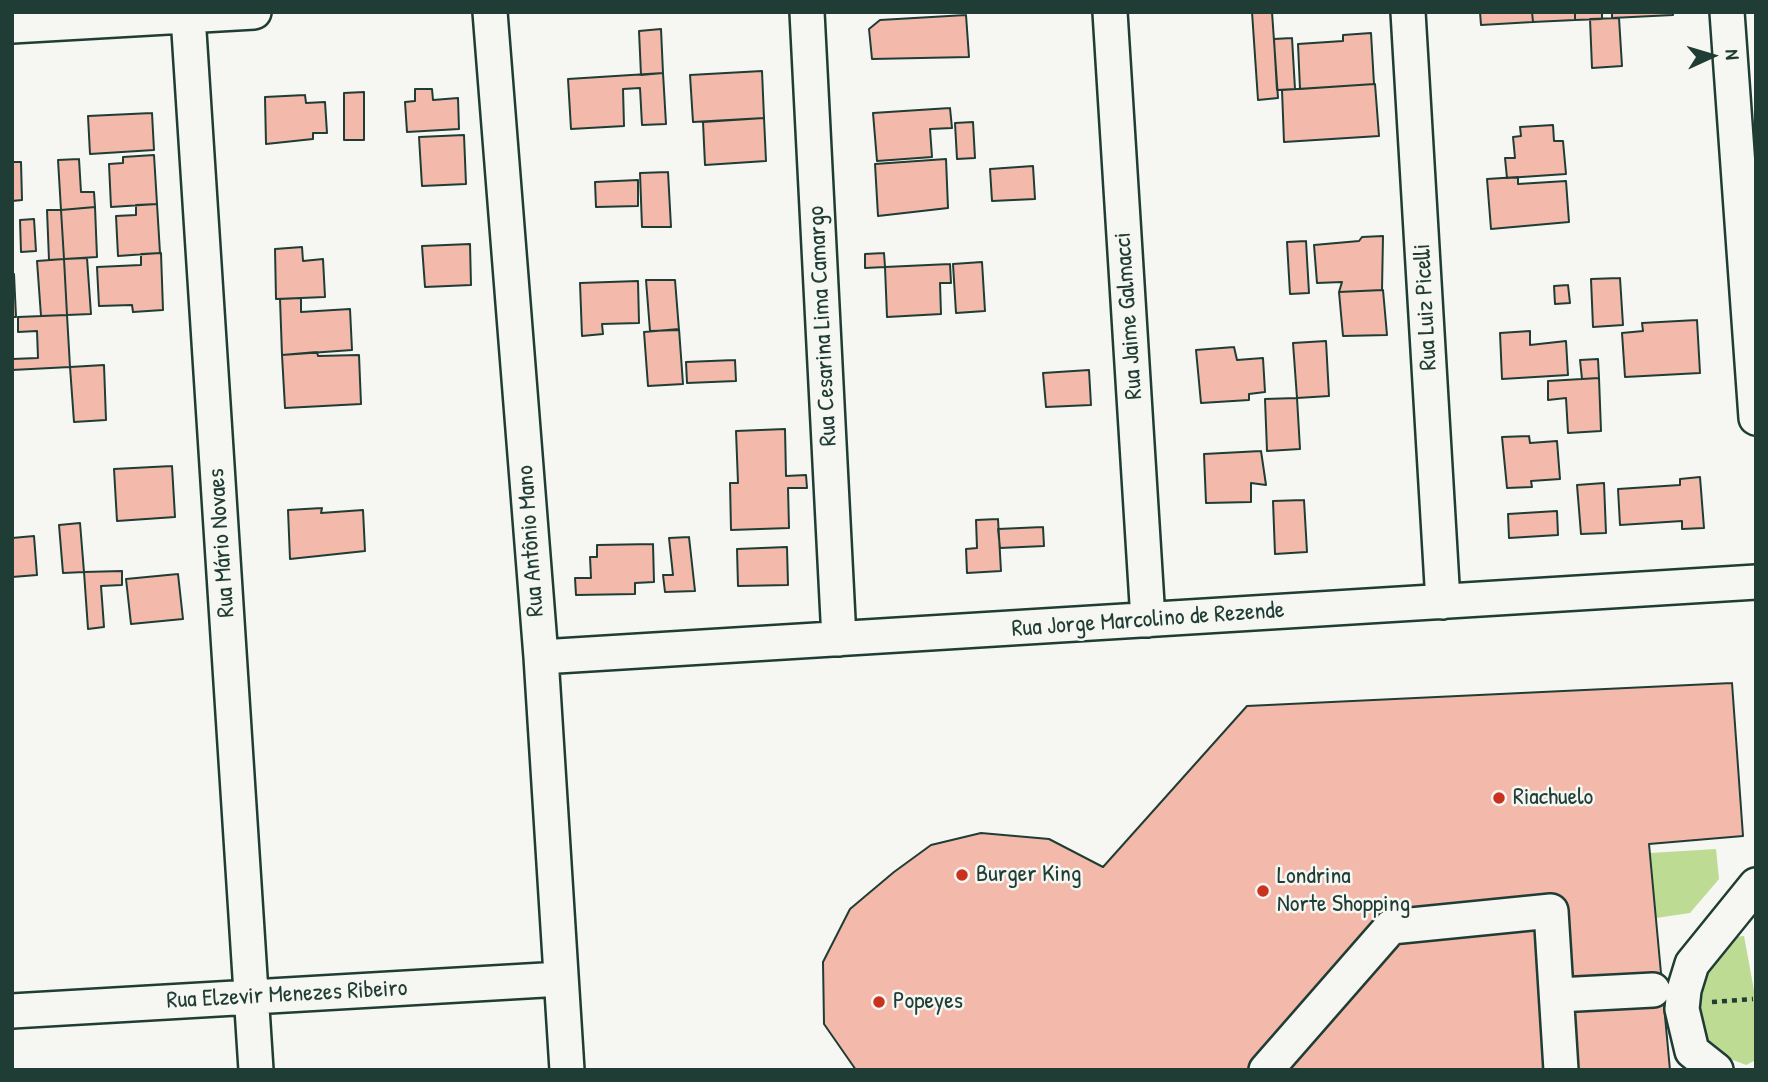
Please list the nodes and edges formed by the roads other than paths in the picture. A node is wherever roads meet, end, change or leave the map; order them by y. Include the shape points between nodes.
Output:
1 (254, 12) edge
2 (490, 12) edge
3 (807, 12) edge
4 (1110, 12) edge
5 (1408, 12) edge
6 (1727, 12) edge
7 (188, 16) junction
8 (12, 26) edge
9 (1756, 418) edge
10 (1756, 582) edge
11 (1443, 602) junction
12 (1148, 620) junction
13 (839, 639) junction
14 (541, 657) junction
15 (1756, 884) edge
16 (561, 979) junction
17 (1653, 990) dead end
18 (1558, 995) junction
19 (252, 997) junction
20 (12, 1011) edge
21 (256, 1070) edge
22 (567, 1070) edge
23 (1266, 1070) edge
24 (1561, 1070) edge
25 (1716, 1070) edge

1 - 7 street
2 - 14 street, Rua Antônio Mano
3 - 13 street, Rua Cesarina Lima Camargo
4 - 12 street, Rua Jaime Galmacci
5 - 11 street, Rua Luiz Picelli
6 - 9 street
7 - 8 street
7 - 19 street, Rua Mário Novaes
10 - 11 street, Rua Jorge Marcolino de Rezende
11 - 12 street, Rua Jorge Marcolino de Rezende
12 - 13 street, Rua Jorge Marcolino de Rezende
13 - 14 street, Rua Jorge Marcolino de Rezende
14 - 16 street, Rua Antônio Mano
15 - 25 street via 1692,964 1684,990 1682,1009 1692,1051
16 - 19 street, Rua Elzevir Menezes Ribeiro
16 - 22 street, Rua Antônio Mano
17 - 18 street
18 - 23 street via 1551,911 1391,927
18 - 24 street
19 - 20 street, Rua Elzevir Menezes Ribeiro
19 - 21 street, Rua Mário Novaes

